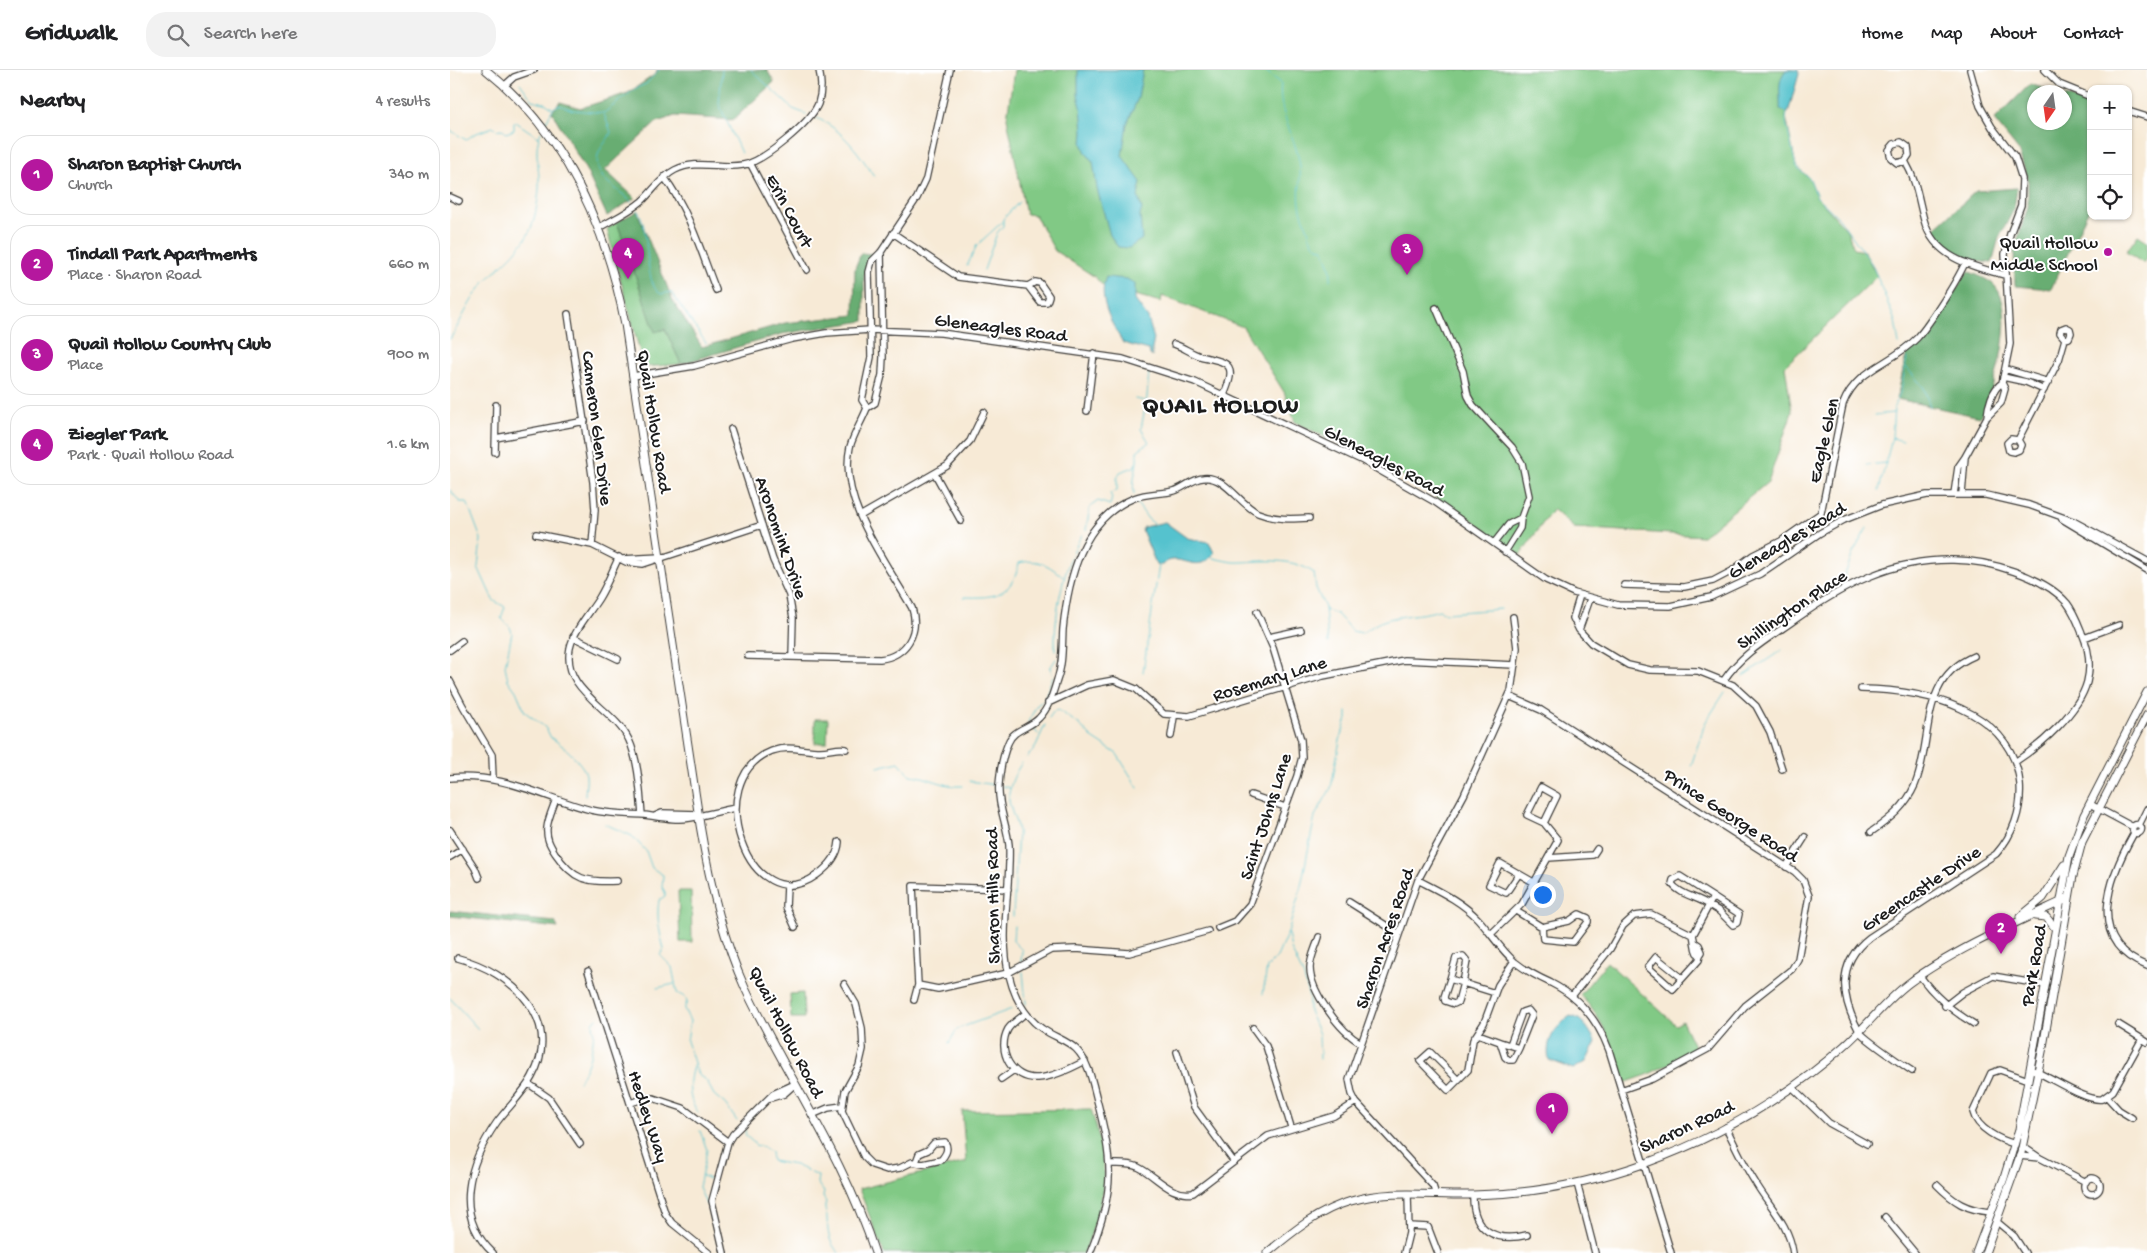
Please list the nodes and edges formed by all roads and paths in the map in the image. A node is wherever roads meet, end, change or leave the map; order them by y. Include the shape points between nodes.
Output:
1 (486, 70) edge
2 (534, 70) edge
3 (820, 70) edge
4 (950, 70) edge
5 (1970, 70) edge
6 (2045, 70) edge
7 (504, 86) junction
8 (2087, 96) edge
9 (2132, 111) edge
10 (2147, 117) edge
11 (1905, 161) dead end
12 (750, 163) junction
13 (664, 177) junction
14 (450, 196) edge
15 (459, 201) dead end
16 (600, 227) junction
17 (892, 233) junction
18 (881, 252) junction
19 (1965, 264) junction
20 (807, 270) dead end
21 (2005, 275) junction
22 (1028, 286) dead end
23 (716, 290) dead end
24 (1436, 308) dead end
25 (568, 314) dead end
26 (870, 330) junction
27 (882, 330) junction
28 (2065, 339) dead end
29 (1174, 344) dead end
30 (1094, 353) junction
31 (2005, 369) junction
32 (633, 376) junction
33 (2002, 380) junction
34 (2049, 382) junction
35 (2044, 390) junction
36 (1224, 395) junction
37 (496, 405) dead end
38 (867, 408) junction
39 (1087, 411) dead end
40 (984, 412) dead end
41 (1987, 417) junction
42 (585, 421) junction
43 (732, 429) dead end
44 (496, 438) junction
45 (2018, 440) dead end
46 (495, 452) dead end
47 (1964, 457) junction
48 (935, 474) junction
49 (1954, 494) junction
50 (1962, 494) junction
51 (860, 516) junction
52 (2059, 517) junction
53 (1310, 518) dead end
54 (1521, 518) junction
55 (961, 521) dead end
56 (762, 525) junction
57 (536, 534) dead end
58 (1494, 543) junction
59 (592, 545) junction
60 (1505, 552) junction
61 (660, 557) junction
62 (620, 558) junction
63 (2147, 561) edge
64 (2147, 570) edge
65 (1624, 585) dead end
66 (1580, 596) junction
67 (1590, 599) junction
68 (1258, 612) dead end
69 (1513, 617) dead end
70 (2119, 625) dead end
71 (1301, 630) dead end
72 (1579, 630) junction
73 (574, 638) junction
74 (1269, 638) junction
75 (2084, 638) junction
76 (462, 641) dead end
77 (450, 650) edge
78 (748, 656) dead end
79 (1974, 656) dead end
80 (792, 657) junction
81 (618, 659) dead end
82 (1516, 665) junction
83 (1724, 680) junction
84 (450, 681) edge
85 (1285, 688) junction
86 (1861, 689) dead end
87 (2147, 692) edge
88 (1509, 696) junction
89 (1936, 698) junction
90 (1048, 703) junction
91 (2147, 715) edge
92 (1174, 716) junction
93 (1171, 736) dead end
94 (846, 748) dead end
95 (2015, 762) junction
96 (1782, 769) dead end
97 (450, 778) edge
98 (493, 779) junction
99 (1252, 795) dead end
100 (556, 799) junction
101 (2090, 804) junction
102 (1286, 807) junction
103 (735, 808) junction
104 (2099, 809) junction
105 (2147, 809) edge
106 (698, 814) junction
107 (642, 815) junction
108 (1544, 823) junction
109 (450, 830) edge
110 (2139, 830) edge
111 (1872, 832) dead end
112 (1805, 837) dead end
113 (838, 842) dead end
114 (463, 849) junction
115 (1597, 849) dead end
116 (2069, 856) junction
117 (450, 858) edge
118 (1548, 858) junction
119 (1786, 866) junction
120 (1519, 874) junction
121 (478, 878) dead end
122 (1418, 880) junction
123 (617, 881) dead end
124 (1535, 883) junction
125 (787, 886) junction
126 (1008, 889) junction
127 (1713, 897) junction
128 (2069, 898) junction
129 (1349, 902) dead end
130 (2059, 902) junction
131 (1709, 905) junction
132 (1516, 911) junction
133 (2028, 918) junction
134 (795, 926) dead end
135 (1542, 927) junction
136 (1218, 928) dead end
137 (2055, 928) junction
138 (2003, 930) junction
139 (1208, 931) dead end
140 (1398, 933) junction
141 (1491, 934) junction
142 (1693, 935) junction
143 (1319, 938) dead end
144 (458, 958) dead end
145 (1514, 961) junction
146 (2147, 966) edge
147 (588, 971) dead end
148 (1008, 973) junction
149 (1920, 976) junction
150 (1682, 978) junction
151 (1450, 980) junction
152 (1463, 983) junction
153 (844, 984) dead end
154 (918, 985) junction
155 (2045, 985) junction
156 (1494, 993) junction
157 (1572, 996) junction
158 (914, 1000) dead end
159 (1946, 1006) junction
160 (1026, 1014) junction
161 (1974, 1024) dead end
162 (2118, 1024) dead end
163 (1253, 1028) dead end
164 (1860, 1032) junction
165 (1478, 1034) junction
166 (2144, 1041) edge
167 (1500, 1042) junction
168 (1361, 1043) junction
169 (1510, 1045) junction
170 (1519, 1048) junction
171 (1177, 1052) dead end
172 (1085, 1061) junction
173 (1014, 1070) junction
174 (2030, 1070) junction
175 (1912, 1071) dead end
176 (2038, 1072) junction
177 (1001, 1079) dead end
178 (1458, 1080) junction
179 (2028, 1080) junction
180 (529, 1084) junction
181 (795, 1084) junction
182 (1793, 1088) junction
183 (1621, 1090) junction
184 (2107, 1097) junction
185 (1356, 1102) junction
186 (630, 1103) junction
187 (842, 1106) junction
188 (812, 1115) junction
189 (2132, 1118) dead end
190 (1726, 1127) junction
191 (1292, 1128) junction
192 (728, 1142) junction
193 (580, 1144) dead end
194 (1867, 1144) dead end
195 (2018, 1145) junction
196 (2019, 1156) junction
197 (2040, 1158) junction
198 (916, 1162) junction
199 (1234, 1162) junction
200 (1111, 1164) junction
201 (1644, 1164) junction
202 (2086, 1182) dead end
203 (1577, 1183) junction
204 (1937, 1185) dead end
205 (1408, 1195) junction
206 (1436, 1195) junction
207 (1473, 1195) junction
208 (1991, 1212) junction
209 (1885, 1217) dead end
210 (1996, 1220) junction
211 (1409, 1226) junction
212 (1527, 1235) dead end
213 (1913, 1251) edge
214 (493, 1253) edge
215 (709, 1253) edge
216 (724, 1253) edge
217 (875, 1253) edge
218 (1090, 1253) edge
219 (1267, 1253) edge
220 (1404, 1253) edge
221 (1438, 1253) edge
222 (1595, 1253) edge
223 (1671, 1253) edge
224 (1793, 1253) edge
225 (1905, 1253) edge
226 (1976, 1253) edge
227 (1985, 1253) edge
228 (2025, 1253) edge

1 - 7 main road, Quail Hollow Road
2 - 7 street via 514,77
3 - 12 street via 820,95 810,116 765,156
4 - 17 street via 926,179 917,198
5 - 21 street via 1980,106 2015,157 2022,179 2021,205 2007,244
6 - 8 street via 2059,84
7 - 16 main road, Quail Hollow Road via 552,141
9 - 10 street
11 - 19 street via 1915,182 1930,236 1941,250
12 - 13 street via 734,166 694,164
12 - 20 street, Erin Court
13 - 16 street via 640,202
13 - 23 street via 683,208
14 - 15 street
16 - 32 main road, Quail Hollow Road via 619,292
17 - 18 street
17 - 22 street via 958,276
18 - 26 street via 872,261 869,272
18 - 27 street
19 - 21 street
19 - 65 street, Eagle Glen via 1918,337 1849,389 1843,404 1822,512 1781,542 1753,555 1713,581 1684,587
21 - 31 street via 2010,344
24 - 54 street via 1463,371 1468,396 1512,447 1522,464 1528,496
25 - 42 street, Cameron Glen Drive
26 - 27 street, Gleneagles Road
26 - 32 street, Gleneagles Road via 792,339 694,366
26 - 38 street via 870,372 862,400
27 - 30 street, Gleneagles Road via 927,331
27 - 38 street via 882,375 874,403
28 - 34 street
29 - 36 street via 1226,364 1230,379
30 - 36 street, Gleneagles Road via 1165,370
30 - 39 street
31 - 33 street
31 - 34 street
32 - 61 main road, Quail Hollow Road
33 - 35 street via 2030,383
33 - 41 street
33 - 41 street via 2005,389 2001,404
34 - 35 street
35 - 45 street
36 - 58 street, Gleneagles Road via 1388,474
37 - 44 street
38 - 51 street via 853,437 848,458 850,490
40 - 48 street via 962,451
41 - 47 street
42 - 44 street
42 - 59 street, Cameron Glen Drive via 595,498
43 - 56 street, Aronomink Drive
44 - 46 street
47 - 49 street via 1958,466
47 - 50 street
48 - 51 street
48 - 55 street
49 - 50 street, Gleneagles Road
49 - 67 street, Gleneagles Road via 1901,500 1850,517 1745,583 1711,597 1656,607 1618,605
50 - 52 street, Gleneagles Road via 2014,501
51 - 80 street via 912,608 915,623 911,639 900,652 885,658
52 - 63 street, Gleneagles Road via 2073,521
52 - 64 street, Gleneagles Road
53 - 90 street, Sharon Hills Road via 1286,519 1265,515 1248,506 1218,481 1207,478 1175,491 1132,499 1110,513 1092,531 1076,564 1066,607 1060,670
54 - 58 street via 1509,524
54 - 60 street via 1520,528
56 - 61 street
56 - 80 street, Aronomink Drive via 792,608
57 - 59 street
58 - 60 street, Gleneagles Road
59 - 62 street
60 - 66 street, Gleneagles Road via 1546,580
61 - 62 street
61 - 106 main road, Quail Hollow Road
62 - 73 street
66 - 67 street, Gleneagles Road
66 - 72 street via 1573,618
67 - 72 street
68 - 74 street, Saint Johns Lane
69 - 82 street, Sharon Acres Road
70 - 75 street
71 - 74 street
72 - 83 street via 1591,643 1628,665 1650,670 1690,670
73 - 81 street
73 - 107 street via 569,660 574,680 622,731 632,747
74 - 85 street, Saint Johns Lane
75 - 83 street, Shillington Place via 2068,604 2044,585 1984,563 1930,562 1878,573 1831,594 1740,660
75 - 95 street, Shillington Place via 2089,668 2081,697 2036,748
76 - 77 street
78 - 80 street
79 - 89 street via 1949,672
82 - 85 street, Rosemary Lane via 1404,660 1336,673
82 - 88 street, Sharon Acres Road
83 - 96 street via 1756,706 1770,732
84 - 98 street via 492,755
85 - 92 street, Rosemary Lane via 1193,716
85 - 102 street, Saint Johns Lane via 1302,747 1300,767
86 - 89 street, Greencastle Drive via 1902,690
87 - 101 main road, Park Road
88 - 119 street, Prince George Road via 1541,710
88 - 122 street, Sharon Acres Road via 1464,795
89 - 95 street, Greencastle Drive via 1984,722 2001,738
89 - 111 street via 1914,786 1897,811
90 - 92 street via 1087,685 1114,680 1136,689 1158,711
90 - 126 street, Sharon Hills Road via 1040,717 1013,735 1001,771 999,792 1008,844
91 - 104 main road, Park Road
92 - 93 street
94 - 103 street via 821,751 792,747 771,752 743,775
95 - 164 street, Greencastle Drive via 2020,789 2019,807 2012,829 2000,849 1988,861 1870,937 1851,958 1845,978 1846,995
97 - 98 street
98 - 100 street
99 - 102 street
100 - 107 street via 611,814
100 - 123 street via 547,834 561,862 572,874 585,880
101 - 104 street
101 - 116 main road, Park Road
102 - 136 street, Saint Johns Lane via 1247,909 1235,921
103 - 106 street
103 - 125 street via 740,840 755,866 765,878
104 - 110 street
104 - 128 main road, Park Road via 2082,842
105 - 110 street
106 - 107 street via 666,812 655,816
106 - 181 main road, Quail Hollow Road via 709,876 732,954 749,995
108 - 108 street via 1527,815 1540,787 1557,796
108 - 118 street via 1558,840
109 - 114 street
110 - 146 street via 2117,868 2106,920 2118,947
112 - 119 street
113 - 125 street via 836,856 827,868 815,877
114 - 117 street
114 - 121 street
115 - 118 street via 1593,855
116 - 130 main road, Park Road
116 - 138 main road via 2043,898
118 - 124 street
119 - 183 street, Prince George Road via 1803,880 1809,896 1799,952 1792,969 1745,1006 1708,1048 1652,1079
120 - 120 street via 1500,864 1489,885 1506,893
120 - 124 street
122 - 140 street, Sharon Acres Road
122 - 141 street via 1464,906
124 - 132 street
125 - 134 street via 786,907
126 - 148 street, Sharon Hills Road
126 - 154 street via 913,886
127 - 131 street
127 - 131 street via 1739,914 1737,923 1733,925
127 - 131 street via 1680,876 1673,880 1675,889
128 - 130 main road, Sharon Road
128 - 176 main road, Park Road
129 - 140 street
130 - 133 main road, Sharon Road
130 - 137 main road, Park Road
131 - 142 street
132 - 135 street
132 - 141 street
133 - 137 main road via 2046,917
133 - 138 main road, Sharon Road
135 - 135 street via 1569,921 1579,914 1588,922 1573,942 1543,939
137 - 155 main road, Park Road
138 - 149 main road, Sharon Road
139 - 148 street via 1129,953 1051,950
140 - 168 street, Sharon Acres Road
141 - 145 street
142 - 150 street via 1697,954 1700,955
142 - 157 street via 1652,914 1634,916 1623,926 1610,949
143 - 168 street via 1310,964 1311,983 1343,1031
144 - 180 street via 480,965 514,985 535,1013 540,1052
145 - 156 street
145 - 157 street
147 - 186 street, Hedley Way
148 - 154 street via 938,989
148 - 160 street, Sharon Hills Road via 1016,998
149 - 159 street
149 - 164 main road, Sharon Road via 1893,997
150 - 150 street via 1673,989 1648,967 1656,957
151 - 152 street
151 - 152 street via 1444,997 1449,1004 1458,1002
151 - 152 street via 1456,958 1463,956 1467,961
152 - 156 street
153 - 187 street via 856,1004 863,1049
154 - 158 street
155 - 159 street via 1993,976 1963,992
155 - 174 main road, Park Road
156 - 165 street
157 - 183 street via 1601,1032
159 - 161 street
160 - 172 street, Sharon Hills Road via 1042,1029 1071,1045
160 - 173 street via 1009,1027 1005,1036 1004,1054
162 - 166 street
163 - 191 street via 1266,1046
164 - 175 street
164 - 182 main road, Sharon Road
165 - 167 street
165 - 178 street via 1468,1070
166 - 184 street via 2114,1092
167 - 169 street
167 - 170 street via 1509,1060 1513,1060
168 - 185 street, Sharon Acres Road via 1349,1079
169 - 170 street
169 - 170 street via 1522,1012 1528,1010 1532,1015
171 - 199 street via 1194,1107
172 - 173 street via 1038,1078
172 - 200 street, Sharon Hills Road
173 - 177 street
174 - 176 street
174 - 179 main road, Park Road
176 - 184 street via 2087,1098 2100,1100
176 - 195 main road, Park Road
178 - 178 street via 1448,1090 1420,1061 1430,1052
179 - 195 main road, Park Road
179 - 195 street via 2000,1070 1991,1073 1973,1112 1978,1123 2003,1141
180 - 193 street via 549,1098
180 - 214 street via 488,1136 469,1179 468,1204 472,1223
181 - 188 main road, Quail Hollow Road
181 - 192 street via 779,1090
182 - 190 main road, Sharon Road
182 - 194 street via 1829,1123
183 - 201 street
184 - 189 street
185 - 191 street via 1334,1116
185 - 206 street, Sharon Acres Road via 1433,1186
186 - 192 street via 653,1098 683,1108
186 - 215 street, Hedley Way via 667,1218
187 - 188 street
187 - 198 street via 844,1117 864,1157 872,1165 893,1170
188 - 217 main road, Quail Hollow Road via 846,1181
190 - 201 main road, Sharon Road
190 - 224 street via 1753,1180 1782,1221
191 - 199 street via 1259,1141
192 - 216 street via 712,1201
195 - 196 main road, Park Road
195 - 197 street
195 - 208 main road, Park Road
196 - 197 street
196 - 210 main road, Park Road
197 - 202 street
198 - 198 street via 923,1164 941,1160 946,1154 945,1142 934,1143 919,1154
199 - 200 street via 1200,1190 1187,1194 1171,1190 1137,1167
200 - 218 street, Sharon Hills Road via 1107,1200
201 - 203 main road, Sharon Road
201 - 223 street
203 - 207 main road, Sharon Road via 1533,1191
203 - 222 street
204 - 208 street via 1963,1207
205 - 206 main road, Sharon Road
205 - 211 street
205 - 219 main road, Sharon Road via 1367,1197 1342,1203 1308,1221
206 - 207 main road, Sharon Road
207 - 212 street via 1479,1222 1489,1233 1498,1238
208 - 226 main road, Park Road
209 - 213 street
210 - 227 main road, Park Road
210 - 228 street via 2014,1236
211 - 220 street
211 - 221 street via 1428,1227
213 - 225 street

